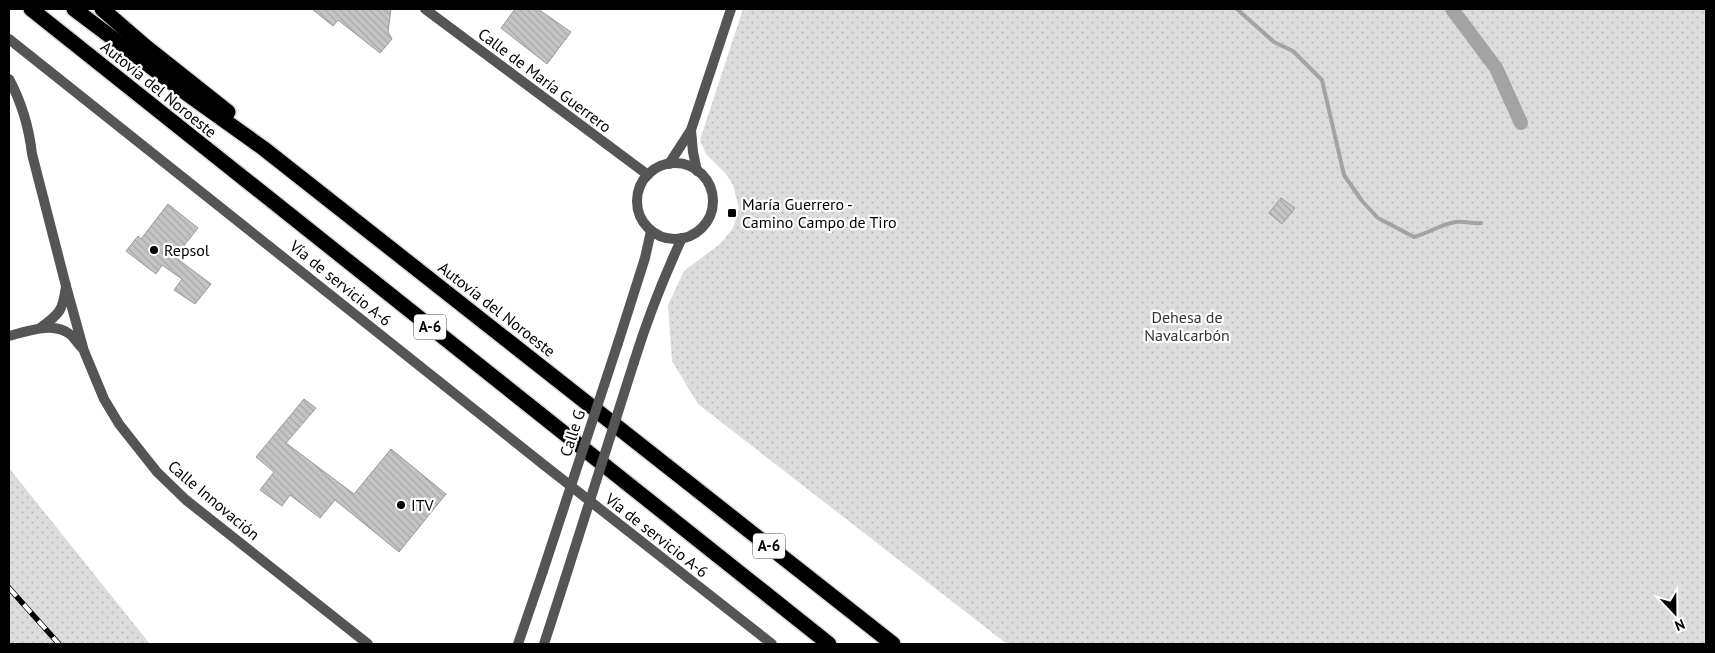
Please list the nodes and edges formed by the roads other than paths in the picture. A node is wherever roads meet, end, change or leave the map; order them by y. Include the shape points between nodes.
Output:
1 (31, 9) edge
2 (74, 9) edge
3 (90, 9) edge
4 (102, 9) edge
5 (425, 9) edge
6 (731, 9) edge
7 (9, 39) edge
8 (146, 47) junction
9 (9, 79) edge
10 (691, 130) junction
11 (669, 164) junction
12 (697, 171) junction
13 (648, 175) junction
14 (651, 231) junction
15 (682, 238) junction
16 (66, 286) junction
17 (40, 328) junction
18 (9, 336) edge
19 (84, 351) junction
20 (661, 461) junction
21 (368, 644) edge
22 (518, 644) edge
23 (544, 644) edge
24 (772, 644) edge
25 (828, 644) edge
26 (893, 644) edge

1 - 25 highway, Autovía del Noroeste / A-6
2 - 20 highway, Autovía del Noroeste / A-6 via 271,154
3 - 8 highway
4 - 8 highway
5 - 13 street, Calle de María Guerrero
6 - 10 street
7 - 24 street, Vía de servicio A-6
8 - 20 highway via 647,442
9 - 16 street, Calle Innovación via 30,135
10 - 11 street
10 - 12 street
11 - 12 street via 688,166
11 - 13 street
12 - 15 street via 710,187 712,207 702,228
13 - 14 street via 642,183 637,202 642,220
14 - 15 street via 666,238
14 - 22 street, Calle G, bridge via 618,343
15 - 23 street, bridge via 638,349
16 - 17 street via 63,306
16 - 19 street, Calle Innovación
17 - 18 street
17 - 19 street via 60,329 71,335
19 - 21 street, Calle Innovación via 104,399 119,424 157,472 186,500
20 - 26 highway, Autovía del Noroeste / A-6

